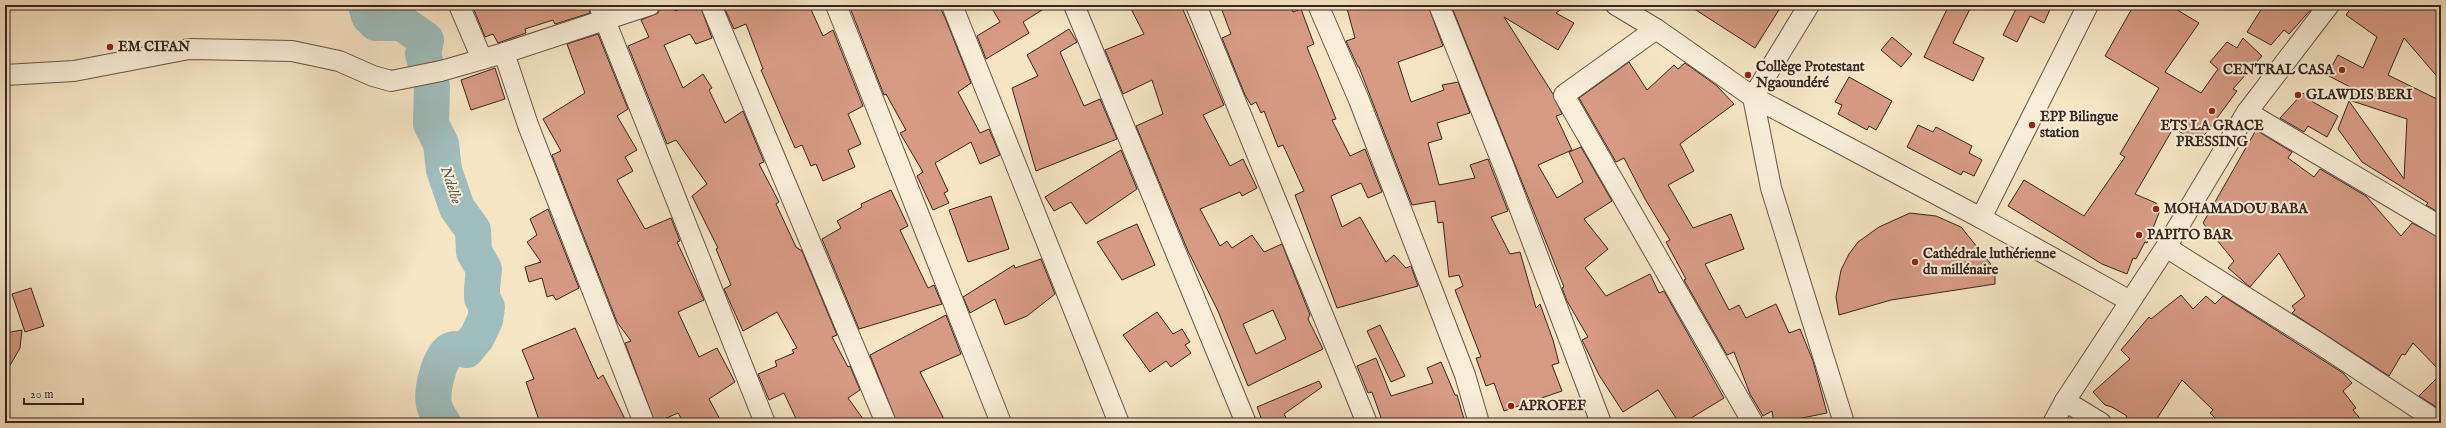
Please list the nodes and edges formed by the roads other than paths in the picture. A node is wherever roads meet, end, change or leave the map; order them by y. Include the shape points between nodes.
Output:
1 (458, 5) edge
2 (650, 5) edge
3 (711, 5) edge
4 (836, 5) edge
5 (952, 5) edge
6 (1074, 5) edge
7 (1196, 5) edge
8 (1318, 5) edge
9 (1439, 5) edge
10 (1616, 5) edge
11 (1809, 5) edge
12 (2088, 5) edge
13 (2329, 5) edge
14 (602, 12) edge
15 (1656, 29) junction
16 (504, 53) junction
17 (482, 59) junction
18 (5, 75) edge
19 (1753, 97) junction
20 (2247, 112) junction
21 (1981, 218) junction
22 (2441, 226) edge
23 (2166, 247) junction
24 (2130, 301) junction
25 (2065, 401) junction
26 (644, 423) edge
27 (765, 423) edge
28 (886, 423) edge
29 (1001, 423) edge
30 (1119, 423) edge
31 (1246, 423) edge
32 (1367, 423) edge
33 (1479, 423) edge
34 (1601, 423) edge
35 (1753, 423) edge
36 (1844, 423) edge
37 (2053, 423) edge
38 (2101, 423) edge
39 (2440, 423) edge

1 - 17 street
2 - 14 street
3 - 28 street
4 - 29 street
5 - 30 street
6 - 31 street
7 - 32 street
8 - 33 street via 1359,100 1465,375
9 - 34 street via 1504,167
10 - 15 street
11 - 19 street
12 - 21 street
13 - 20 street
14 - 16 street
14 - 27 street
15 - 19 street
15 - 35 street via 1564,95
16 - 17 street
16 - 26 street via 528,125
17 - 18 street via 411,79 391,81 372,76 339,61 292,51 189,49 74,71
19 - 21 street
19 - 36 street via 1770,188
20 - 22 street
20 - 23 street
21 - 24 street
23 - 24 street
23 - 39 street
24 - 25 street
25 - 37 street
25 - 38 street

